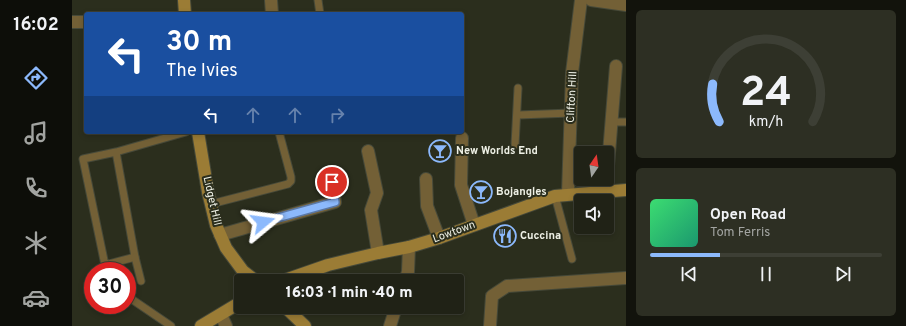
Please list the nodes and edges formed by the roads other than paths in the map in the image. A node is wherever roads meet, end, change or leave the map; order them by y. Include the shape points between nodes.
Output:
1 (184, 0) edge
2 (271, 0) edge
3 (318, 0) edge
4 (581, 0) edge
5 (591, 0) edge
6 (626, 4) edge
7 (185, 12) edge
8 (272, 12) edge
9 (320, 12) edge
10 (72, 22) edge
11 (84, 22) edge
12 (616, 66) dead end
13 (518, 88) dead end
14 (570, 113) junction
15 (518, 115) junction
16 (612, 122) junction
17 (626, 122) edge
18 (179, 134) edge
19 (198, 134) edge
20 (280, 134) edge
21 (462, 138) dead end
22 (515, 145) dead end
23 (610, 146) edge
24 (368, 151) dead end
25 (116, 152) junction
26 (426, 179) dead end
27 (332, 182) dead end
28 (596, 186) edge
29 (614, 186) edge
30 (626, 190) edge
31 (568, 194) junction
32 (554, 196) junction
33 (211, 204) junction
34 (474, 225) junction
35 (220, 235) junction
36 (439, 238) junction
37 (409, 247) junction
38 (378, 253) junction
39 (135, 257) junction
40 (572, 259) dead end
41 (247, 274) edge
42 (302, 274) edge
43 (407, 274) edge
44 (626, 278) edge
45 (141, 281) dead end
46 (136, 302) edge
47 (234, 307) edge
48 (292, 314) edge
49 (394, 314) edge
50 (221, 315) junction
51 (171, 326) edge
52 (202, 326) edge
53 (226, 326) edge
54 (305, 326) edge
55 (390, 326) edge
56 (490, 326) edge

1 - 7 main road
2 - 8 street
3 - 9 lane
4 - 14 street, Clifton Hill
5 - 6 street
10 - 11 street
12 - 16 street
13 - 15 lane
14 - 15 lane
14 - 31 street, Clifton Hill
15 - 22 lane
16 - 17 lane
16 - 23 street
18 - 25 lane
19 - 33 main road, Lidget Hill
20 - 33 lane via 291,181 288,184
21 - 34 street via 461,185
24 - 38 street via 377,193 371,210
25 - 39 lane
25 - 39 lane via 82,159 105,265
26 - 36 street via 427,206
27 - 35 street via 335,202
28 - 31 main road, Lowtown
29 - 30 main road, Lowtown
31 - 32 main road, Lowtown
32 - 34 main road, Lowtown
32 - 40 lane
33 - 35 main road, Lidget Hill
34 - 36 main road, Lowtown
35 - 41 main road, Lidget Hill via 226,248
36 - 37 main road, Lowtown
37 - 38 main road, Lowtown
37 - 43 street
38 - 42 main road, Lowtown
39 - 45 lane
44 - 56 street via 507,286 492,296
46 - 51 lane
47 - 50 main road
48 - 54 main road
49 - 55 street
50 - 52 main road
50 - 53 street

